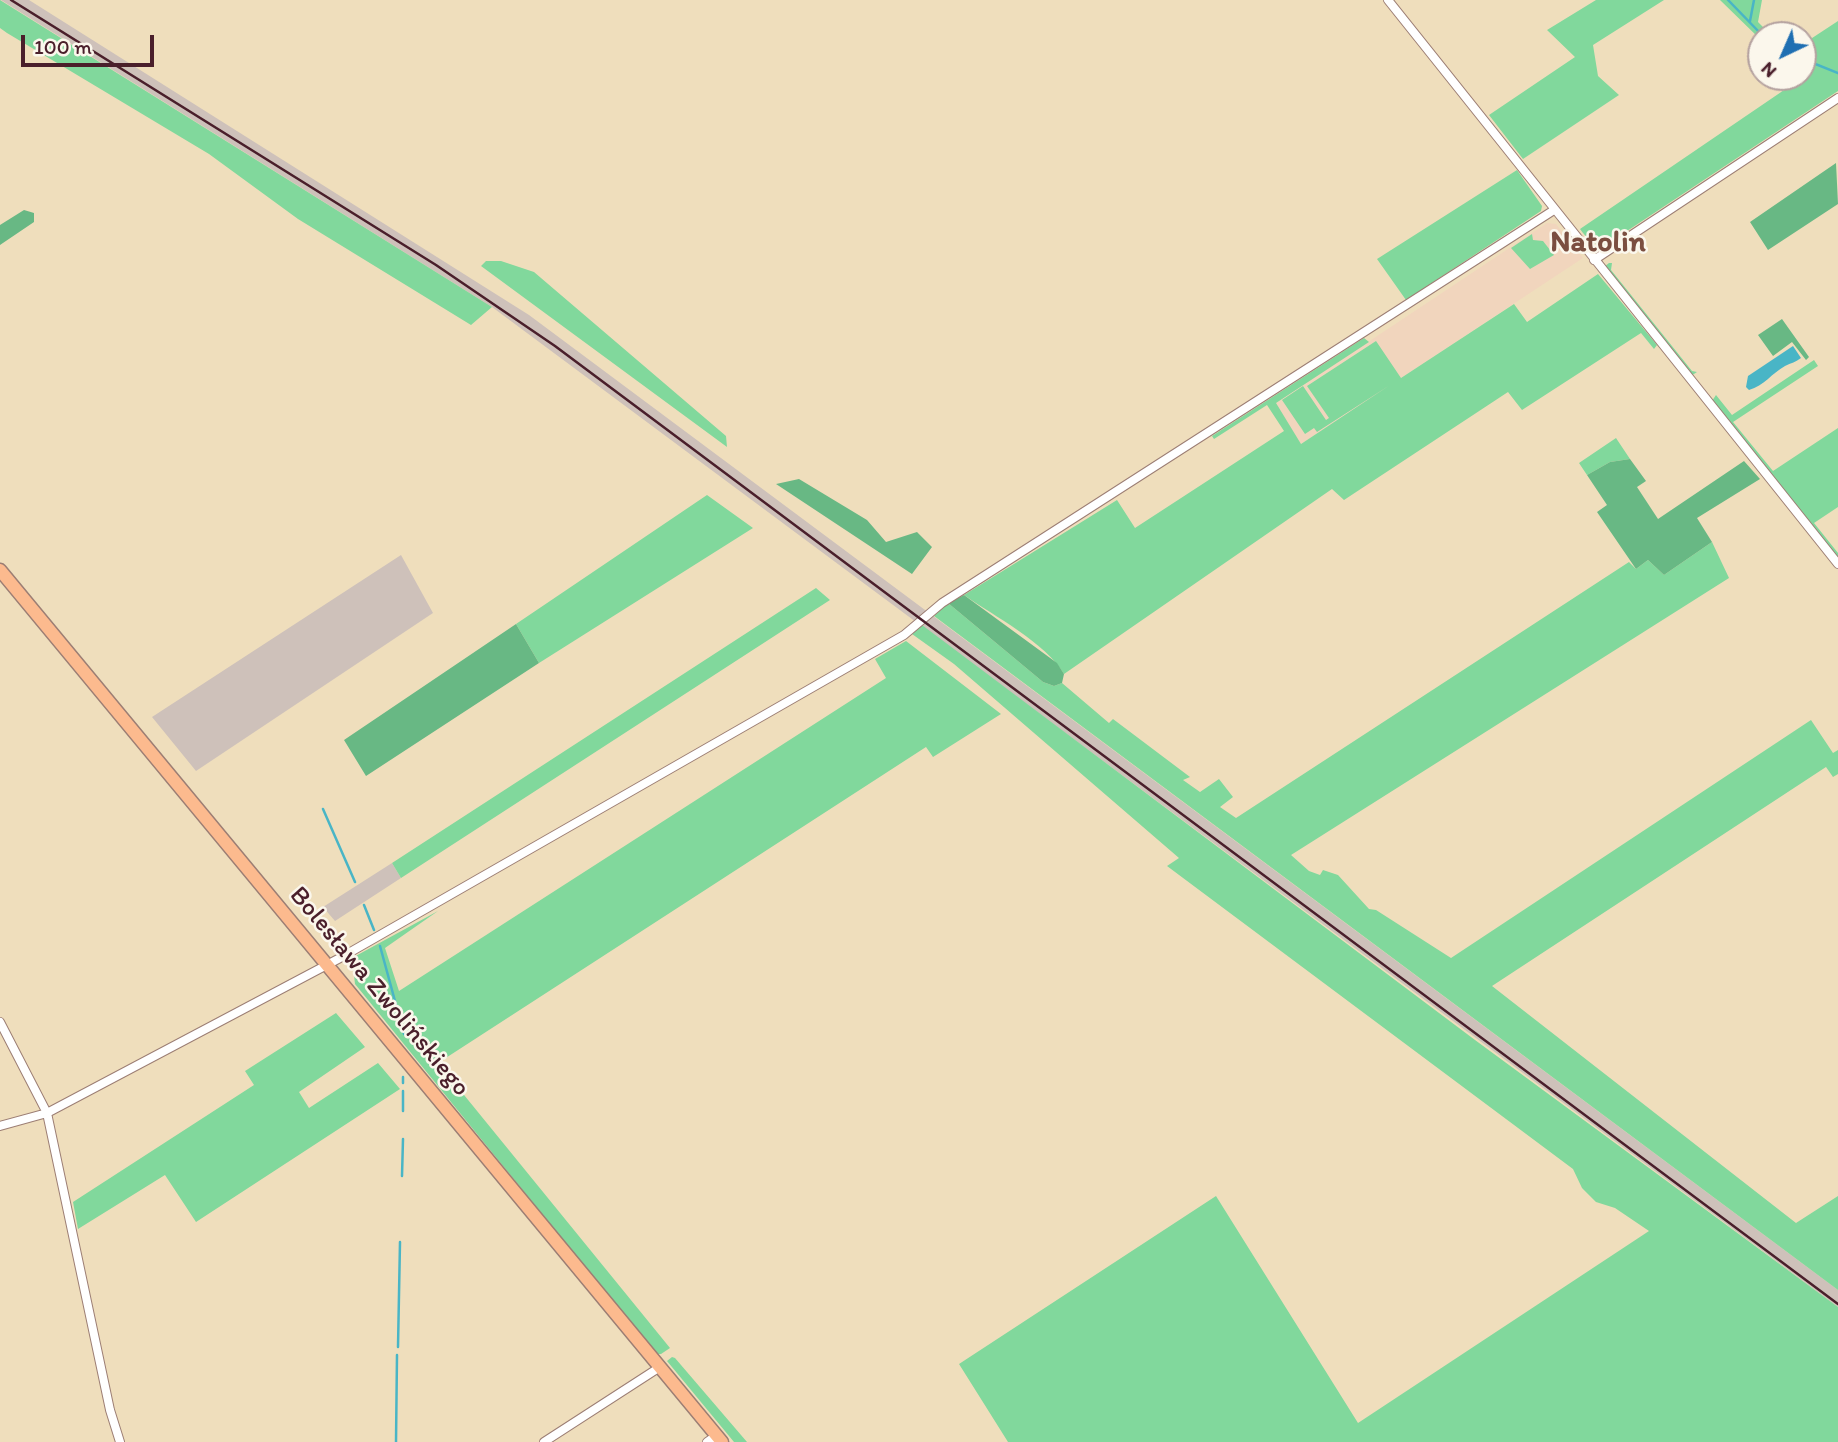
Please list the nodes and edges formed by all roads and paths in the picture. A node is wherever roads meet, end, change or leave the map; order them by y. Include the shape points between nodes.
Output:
1 (1388, 0) edge
2 (1838, 97) edge
3 (1554, 210) junction
4 (1594, 260) junction
5 (1838, 564) edge
6 (0, 570) edge
7 (327, 964) junction
8 (0, 1022) edge
9 (47, 1113) junction
10 (0, 1126) edge
11 (660, 1367) junction
12 (715, 1440) edge
13 (120, 1442) edge
14 (544, 1442) edge

1 - 3 street
2 - 4 street
3 - 4 street
3 - 7 street via 942,603 904,635
4 - 5 street
6 - 7 main road, Bolesława Zwolińskiego
7 - 9 street
7 - 11 main road, Bolesława Zwolińskiego
8 - 9 street
9 - 10 street
9 - 13 street
11 - 12 main road, Bolesława Zwolińskiego
11 - 14 street

